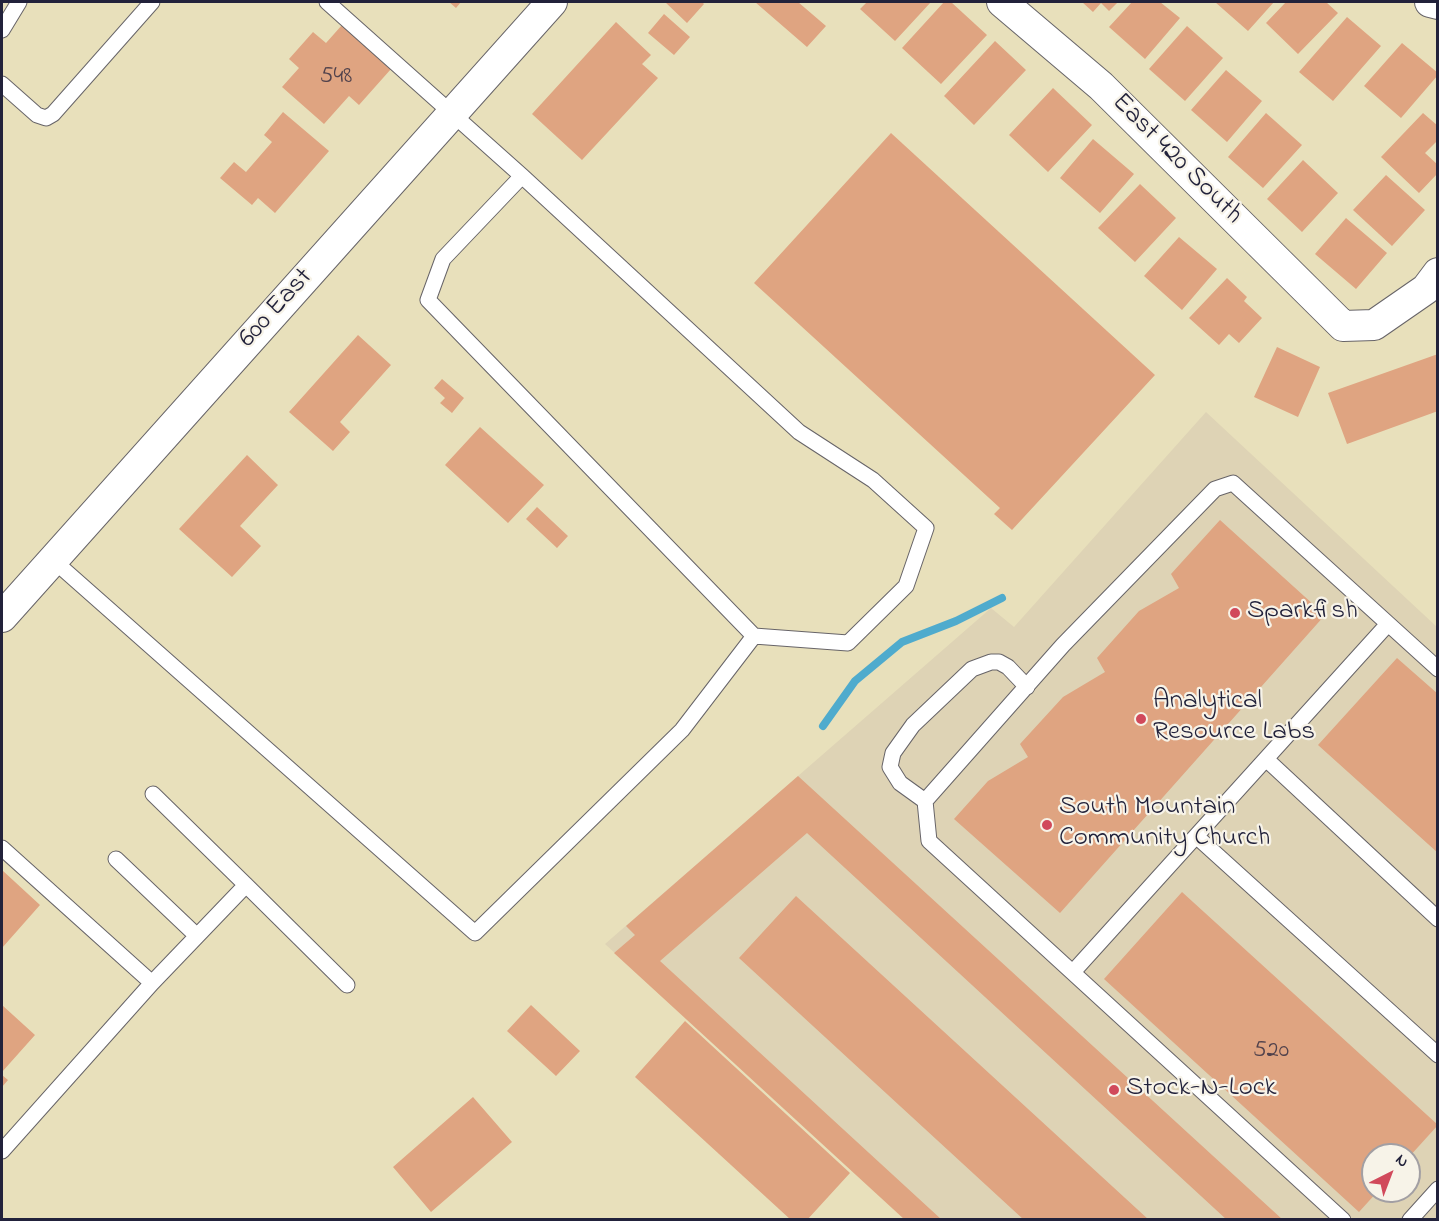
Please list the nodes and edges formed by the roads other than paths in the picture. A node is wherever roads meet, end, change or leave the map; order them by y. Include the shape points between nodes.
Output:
1 (19, 2) edge
2 (152, 2) edge
3 (327, 2) edge
4 (552, 2) edge
5 (1002, 2) edge
6 (1430, 2) edge
7 (1437, 4) edge
8 (2, 30) edge
9 (2, 84) edge
10 (452, 114) junction
11 (522, 176) junction
12 (1437, 273) edge
13 (53, 560) junction
14 (2, 617) edge
15 (1387, 625) junction
16 (754, 636) junction
17 (1437, 669) edge
18 (1027, 687) junction
19 (1266, 759) junction
20 (153, 794) dead end
21 (925, 801) junction
22 (1196, 836) junction
23 (2, 848) edge
24 (116, 859) dead end
25 (246, 885) junction
26 (1437, 919) edge
27 (197, 936) junction
28 (1072, 972) junction
29 (152, 983) junction
30 (347, 985) dead end
31 (1437, 1054) edge
32 (2, 1151) edge
33 (1437, 1189) edge
34 (1343, 1220) edge
35 (1410, 1220) edge

1 - 8 lane
2 - 9 lane via 46,118 37,115
3 - 10 lane
4 - 10 street, 600 East
5 - 12 street, East 420 South via 1101,86 1343,326 1374,325 1426,289
6 - 7 street
10 - 11 lane
10 - 13 street, 600 East
11 - 16 lane via 443,259 428,300
11 - 16 lane via 799,432 873,480 926,528 906,586 848,643
13 - 14 street, 600 East
13 - 16 lane via 475,933 682,730
15 - 17 lane
15 - 18 lane via 1233,483 1215,489
15 - 19 lane
18 - 21 lane
18 - 21 lane via 1008,667 991,662 972,669 913,725 893,753 890,767 900,783
19 - 22 lane
19 - 26 lane
20 - 25 lane
21 - 28 lane via 929,841
22 - 28 lane
22 - 31 lane
23 - 29 lane
24 - 27 lane
25 - 27 lane
25 - 30 lane
27 - 29 lane
28 - 34 lane
29 - 32 lane
33 - 35 lane

